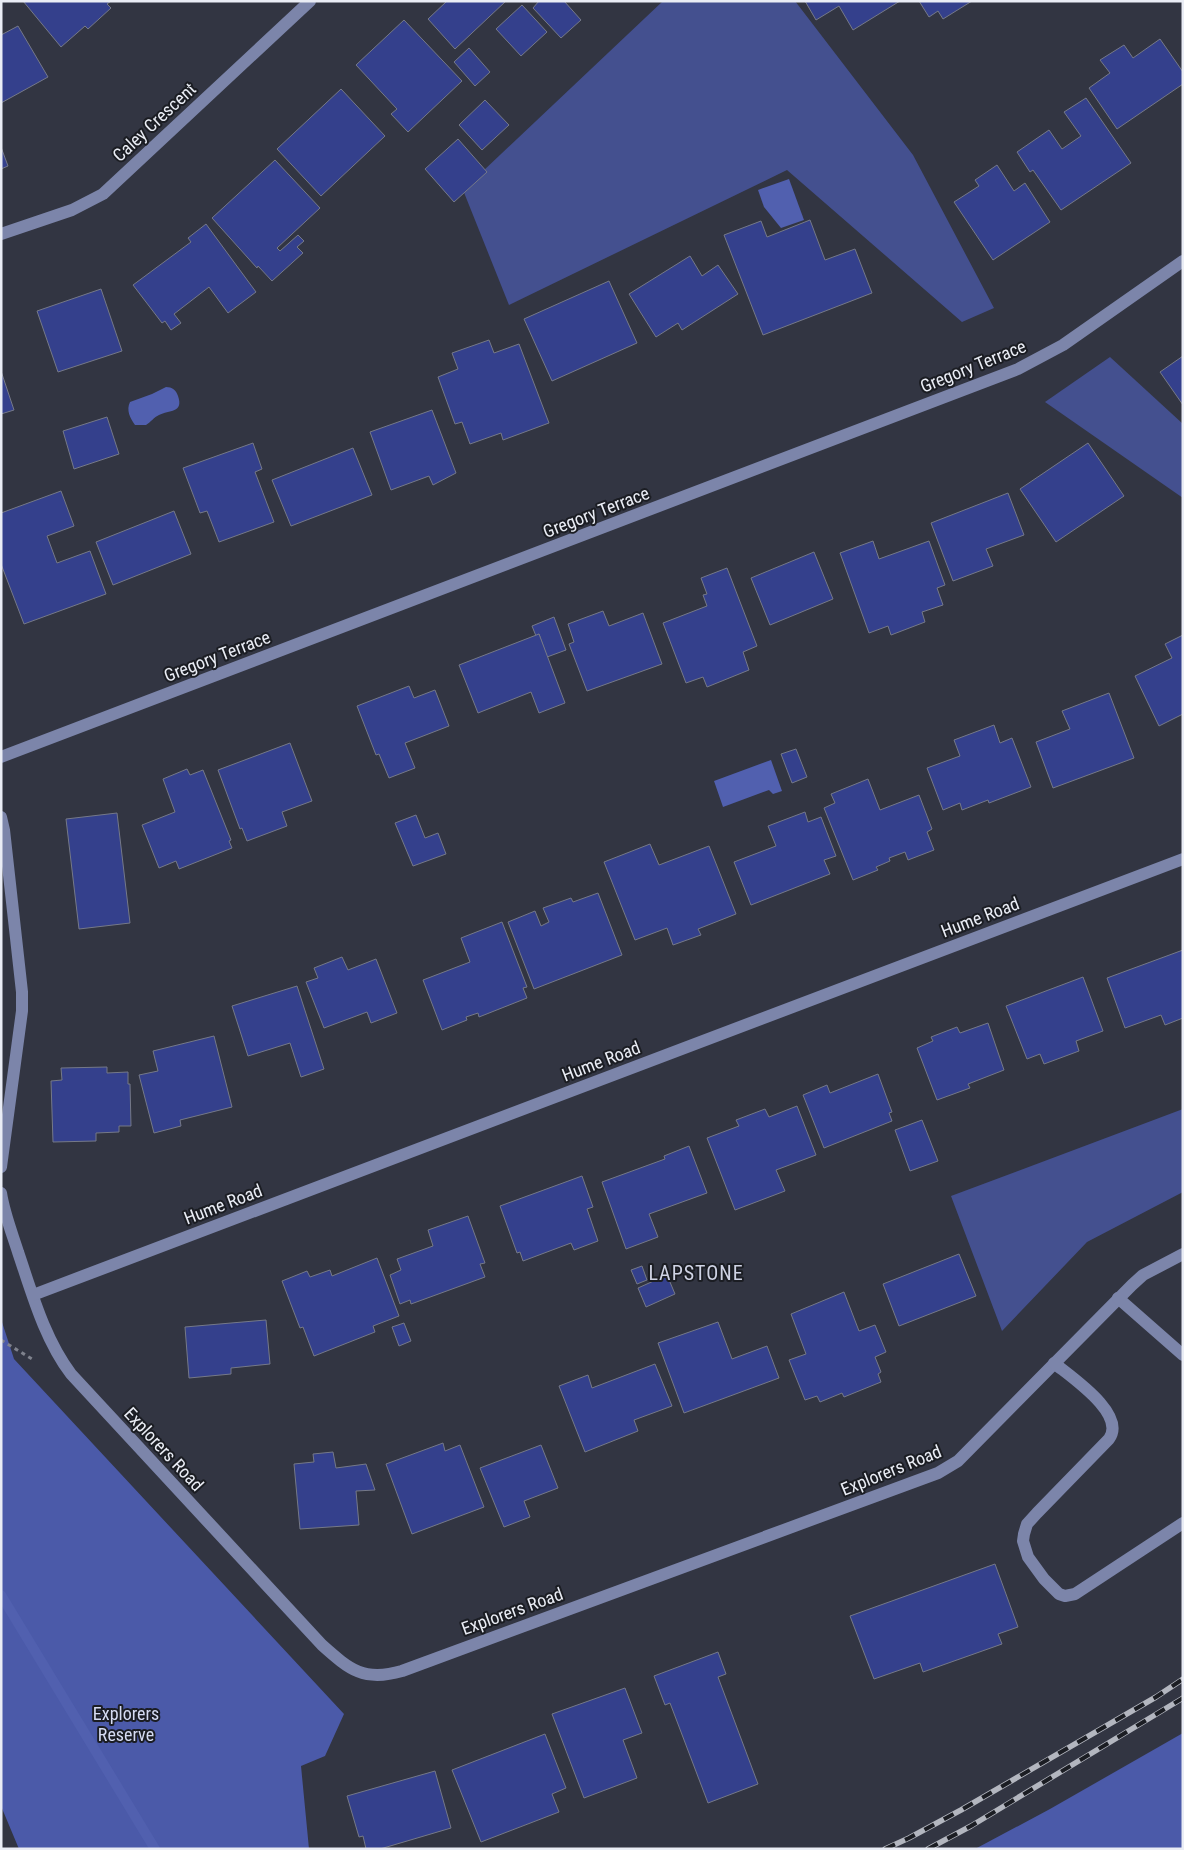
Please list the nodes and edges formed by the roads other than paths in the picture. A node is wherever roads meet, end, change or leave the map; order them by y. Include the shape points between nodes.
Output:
1 (310, 1) edge
2 (1, 234) edge
3 (1183, 261) edge
4 (1, 757) edge
5 (1, 817) edge
6 (1183, 859) edge
7 (1, 1167) edge
8 (1, 1193) edge
9 (1183, 1254) edge
10 (33, 1295) junction
11 (1118, 1298) junction
12 (1183, 1355) edge
13 (1054, 1363) junction
14 (1183, 1523) edge

1 - 2 street, Caley Crescent via 103,194 72,210
3 - 4 street, Gregory Terrace via 1063,345 1018,369
5 - 7 street via 22,1011
6 - 10 street, Hume Road
8 - 10 street, Explorers Road
9 - 11 street, Explorers Road via 1144,1275
10 - 13 street, Explorers Road via 59,1358 71,1374 322,1645 349,1667 372,1676 402,1671 938,1473 958,1461
11 - 12 street
11 - 13 street, Explorers Road
13 - 14 street via 1101,1403 1114,1429 1109,1439 1037,1512 1025,1529 1025,1550 1044,1579 1059,1594 1075,1594

